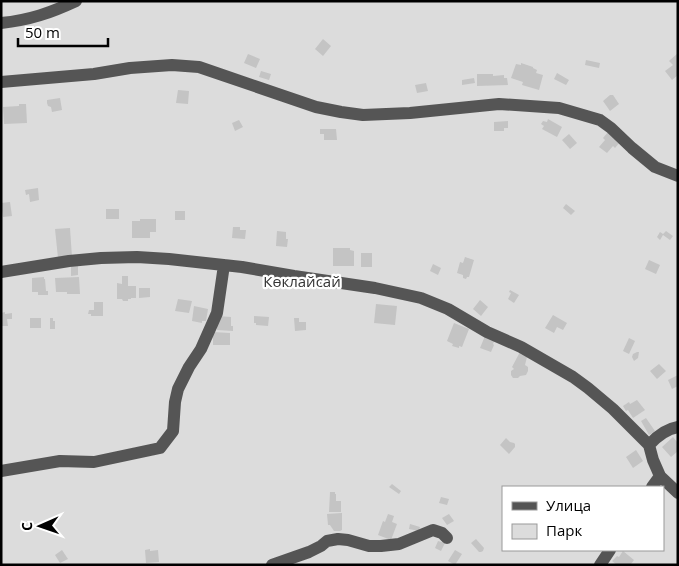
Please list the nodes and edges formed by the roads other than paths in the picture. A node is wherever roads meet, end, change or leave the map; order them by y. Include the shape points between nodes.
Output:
1 (76, 1) edge
2 (1, 23) edge
3 (1, 82) edge
4 (678, 176) edge
5 (224, 266) junction
6 (1, 272) edge
7 (678, 427) edge
8 (649, 444) junction
9 (1, 471) edge
10 (660, 476) junction
11 (653, 486) edge
12 (678, 493) edge
13 (447, 538) dead end
14 (609, 551) edge
15 (272, 565) edge
16 (600, 565) edge

1 - 2 street via 44,15
3 - 4 street via 172,65 198,67 316,107 364,115 500,104 559,108 600,120 655,167
5 - 6 street via 137,257 69,261
5 - 8 street via 375,288 437,304 573,377
5 - 9 street via 216,313 201,349 178,389 173,431 160,448 94,462 60,461
7 - 8 street via 657,436
8 - 10 street
10 - 11 street
10 - 12 street
13 - 15 street via 432,530 390,545 370,546 338,539
14 - 16 street

